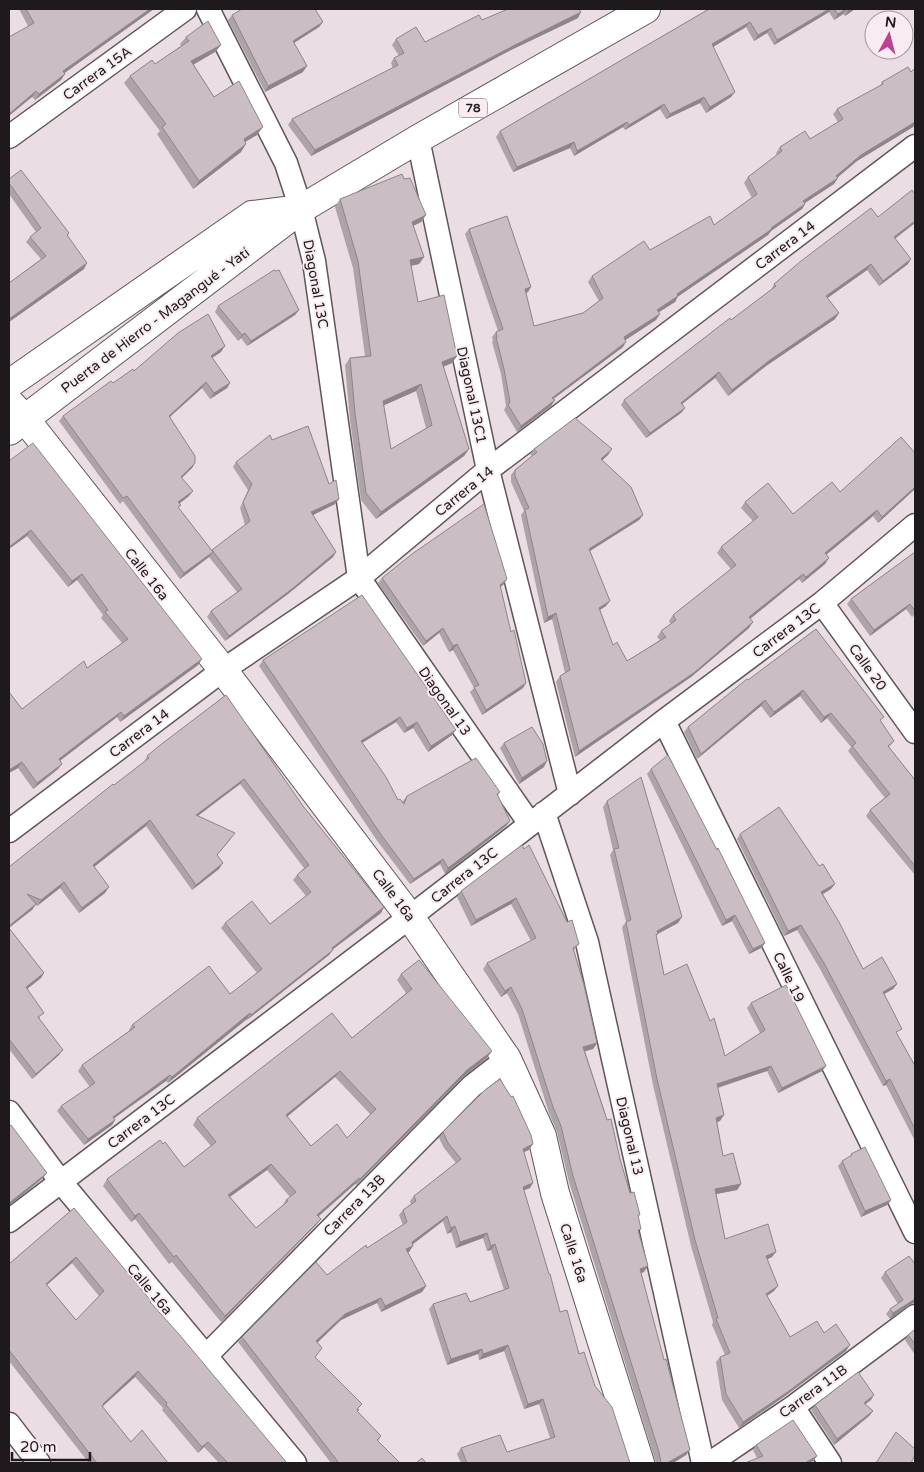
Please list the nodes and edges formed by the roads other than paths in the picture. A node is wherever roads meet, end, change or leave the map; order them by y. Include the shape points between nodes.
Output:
1 (185, 9) edge
2 (208, 9) edge
3 (646, 9) edge
4 (9, 137) edge
5 (418, 139) junction
6 (915, 146) edge
7 (301, 209) junction
8 (9, 384) edge
9 (14, 418) edge
10 (488, 470) junction
11 (915, 525) edge
12 (359, 578) junction
13 (822, 602) junction
14 (223, 670) junction
15 (664, 721) junction
16 (915, 732) edge
17 (570, 794) junction
18 (537, 819) junction
19 (9, 831) edge
20 (410, 917) junction
21 (507, 1059) junction
22 (9, 1112) edge
23 (61, 1182) junction
24 (9, 1221) edge
25 (915, 1232) edge
26 (915, 1316) edge
27 (206, 1356) junction
28 (793, 1407) junction
29 (9, 1424) edge
30 (39, 1463) edge
31 (295, 1463) edge
32 (640, 1463) edge
33 (703, 1463) edge
34 (710, 1463) edge
35 (830, 1463) edge

1 - 4 street, Carrera 15A
2 - 7 street, Diagonal 13C via 286,163
3 - 5 main road, Puerta de Hierro - Magangué - Yatí / 78
5 - 7 main road, Puerta de Hierro - Magangué - Yatí / 78
5 - 10 street, Diagonal 13C1
6 - 10 street, Carrera 14
7 - 8 main road, Puerta de Hierro - Magangué - Yatí / 78 via 252,215
7 - 9 main road, Puerta de Hierro - Magangué - Yatí / 78
7 - 12 street, Diagonal 13C via 314,261
9 - 14 main road, Calle 16a
10 - 12 street, Carrera 14
10 - 17 street, Diagonal 13C1
11 - 13 street, Carrera 13C
12 - 14 street, Carrera 14
12 - 18 street, Diagonal 13
13 - 15 street, Carrera 13C
13 - 16 street, Calle 20
14 - 19 street, Carrera 14
14 - 20 main road, Calle 16a
15 - 17 street, Carrera 13C
15 - 25 street, Calle 19
17 - 18 street, Carrera 13C
18 - 20 street, Carrera 13C
18 - 33 street, Diagonal 13 via 587,942
20 - 21 main road, Calle 16a
20 - 23 street, Carrera 13C
21 - 27 street, Carrera 13B via 472,1086
21 - 32 main road, Calle 16a via 542,1136 555,1193
22 - 23 street, Calle 16a
23 - 24 street, Carrera 13C
23 - 27 street, Calle 16a
26 - 28 street, Carrera 11B
27 - 31 street, Calle 16a
28 - 34 street, Carrera 11B
28 - 35 street
29 - 30 street

